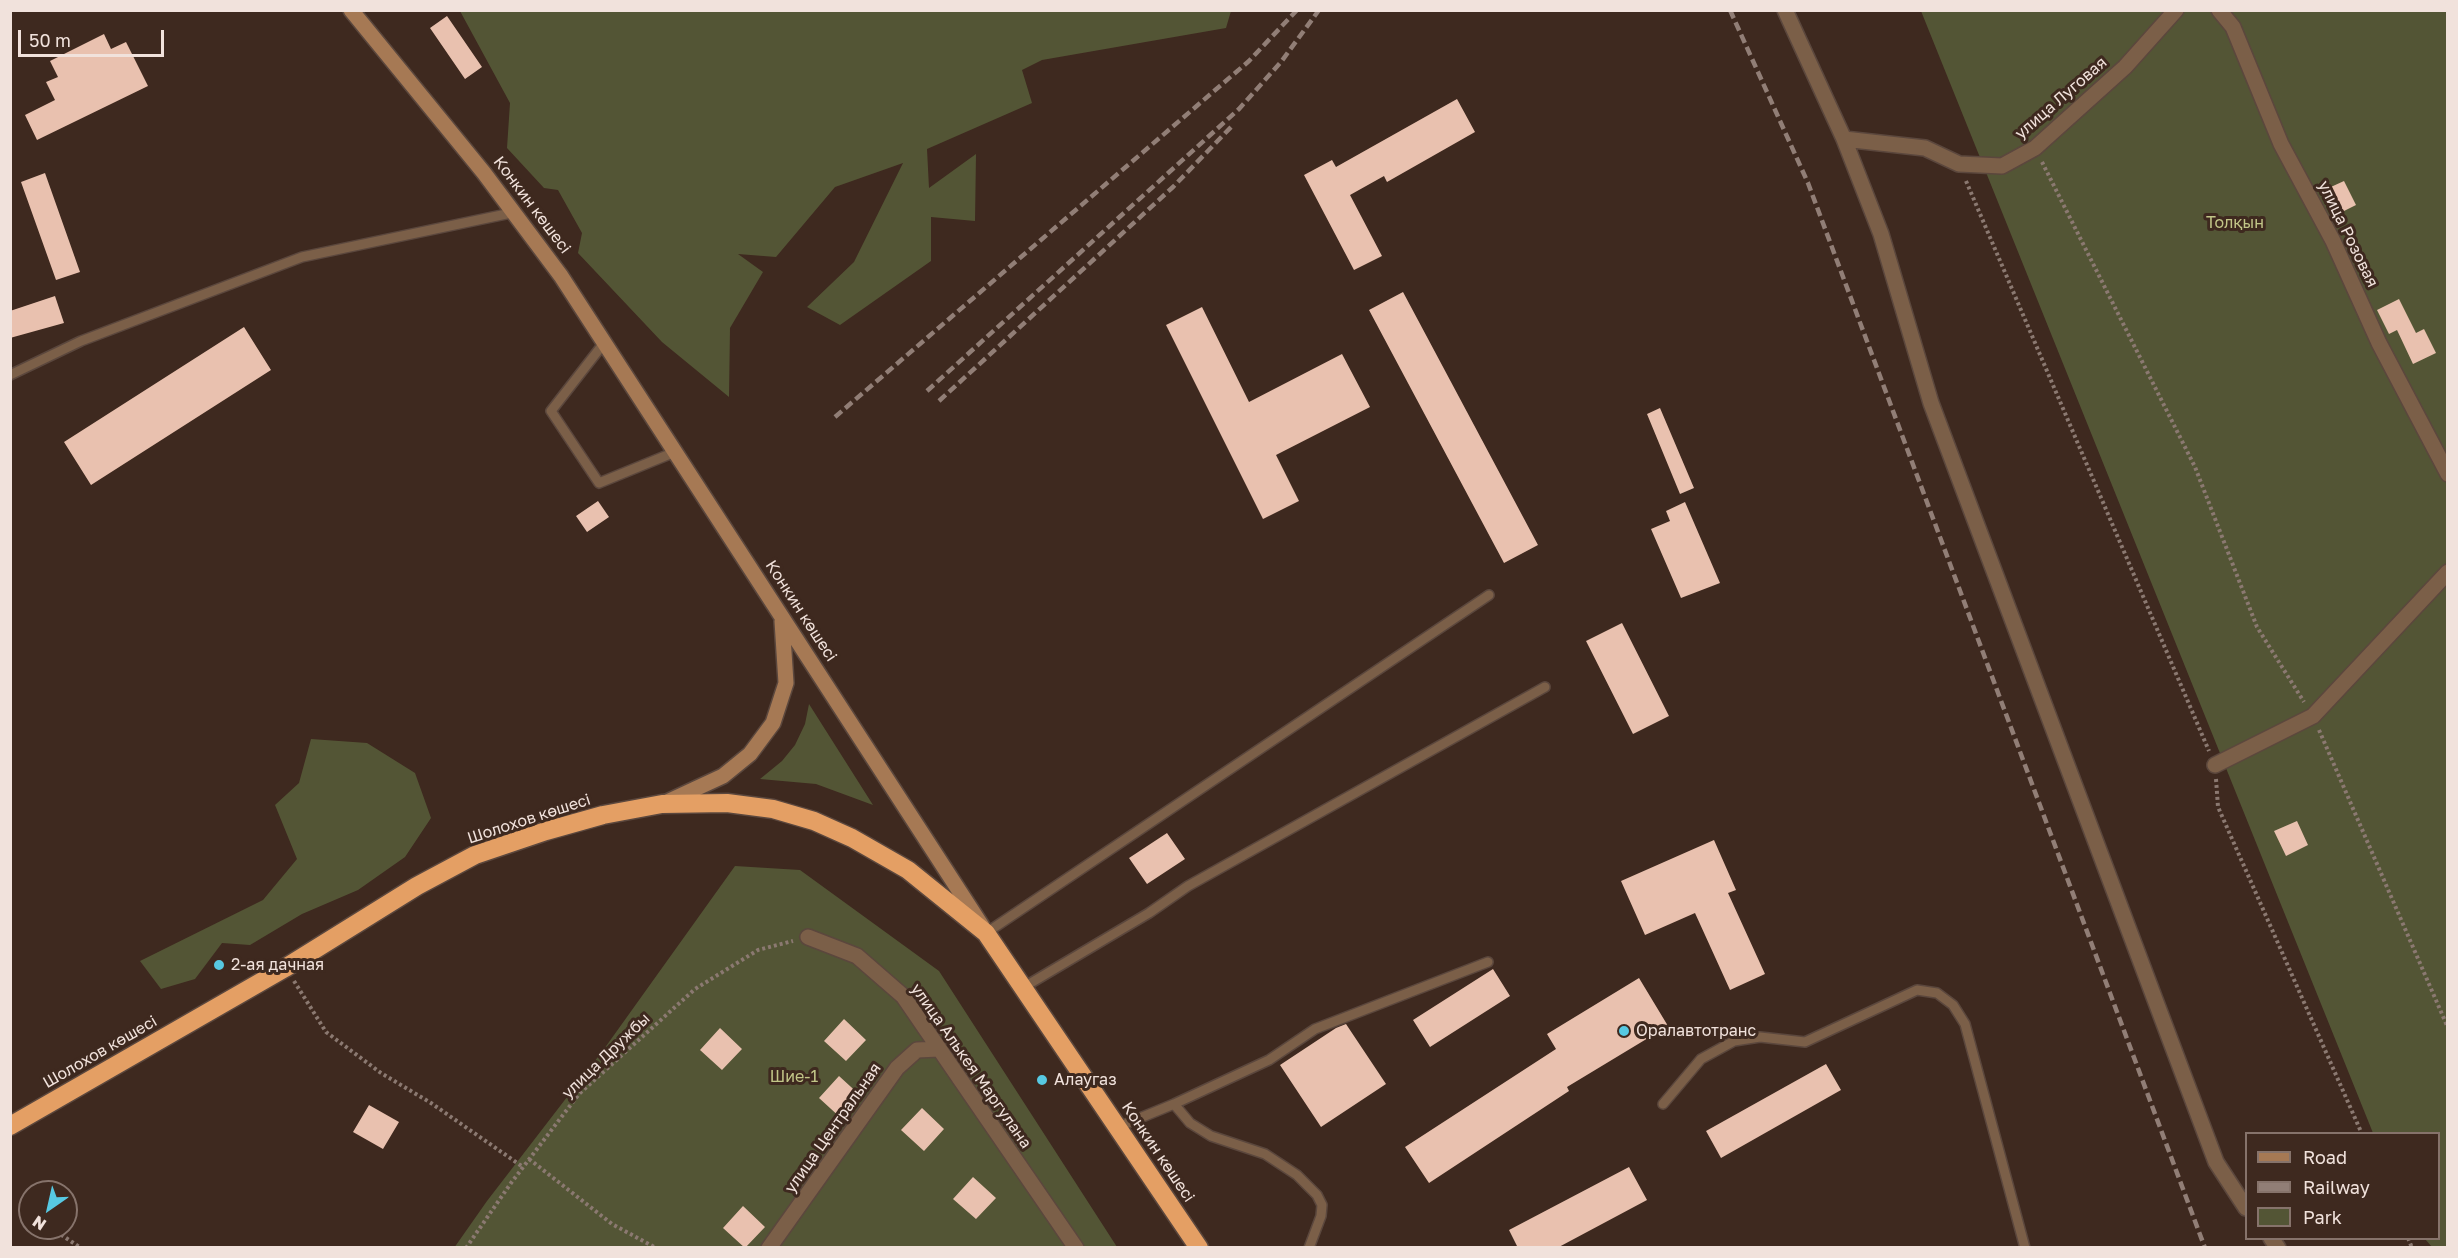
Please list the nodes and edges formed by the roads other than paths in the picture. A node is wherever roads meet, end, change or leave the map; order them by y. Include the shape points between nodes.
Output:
1 (351, 10) edge
2 (1785, 10) edge
3 (2176, 10) edge
4 (2219, 10) edge
5 (1844, 139) junction
6 (516, 212) junction
7 (604, 343) junction
8 (10, 375) edge
9 (675, 452) junction
10 (2448, 474) edge
11 (2448, 572) edge
12 (1489, 595) dead end
13 (782, 618) junction
14 (1545, 687) dead end
15 (2215, 765) road end
16 (662, 804) junction
17 (987, 933) junction
18 (808, 937) road end
19 (1488, 962) dead end
20 (1024, 987) junction
21 (939, 1049) junction
22 (1174, 1104) junction
23 (1663, 1104) dead end
24 (10, 1126) edge
25 (1118, 1127) junction
26 (2245, 1205) edge
27 (770, 1248) edge
28 (1076, 1248) edge
29 (1199, 1248) edge
30 (1309, 1248) edge
31 (2025, 1248) edge

1 - 6 main road, Конкин көшесі
2 - 5 street
3 - 5 street, улица Луговая via 2125,67 2035,148 2001,165 1959,164 1925,148
4 - 10 street, улица Розовая via 2234,27 2281,144
5 - 26 street via 1881,234 1930,403 2216,1162
6 - 7 main road, Конкин көшесі
6 - 8 lane via 302,257 81,340
7 - 9 main road, Конкин көшесі
7 - 9 lane via 551,411 599,483
9 - 13 main road, Конкин көшесі
11 - 15 street via 2313,716
12 - 17 lane
13 - 16 main road via 786,683 773,723 750,754 723,776
13 - 17 main road, Конкин көшесі
14 - 20 lane via 1188,886
16 - 17 highway, Шолохов көшесі via 727,803 773,809 814,821 908,870
16 - 24 highway, Шолохов көшесі via 592,818 475,855
17 - 20 highway, Конкин көшесі
18 - 21 street, улица Алькея Маргулана via 856,956 903,996
19 - 22 lane via 1315,1029 1269,1060
20 - 25 highway, Конкин көшесі
21 - 27 street, улица Центральная via 917,1050 897,1068
21 - 28 street, улица Алькея Маргулана
22 - 25 lane
22 - 30 lane via 1190,1123 1211,1136 1265,1155 1297,1175 1317,1195 1322,1205 1321,1216
23 - 31 lane via 1701,1059 1734,1041 1760,1037 1805,1042 1917,990 1936,993 1953,1005 1965,1024
25 - 29 highway, Конкин көшесі

